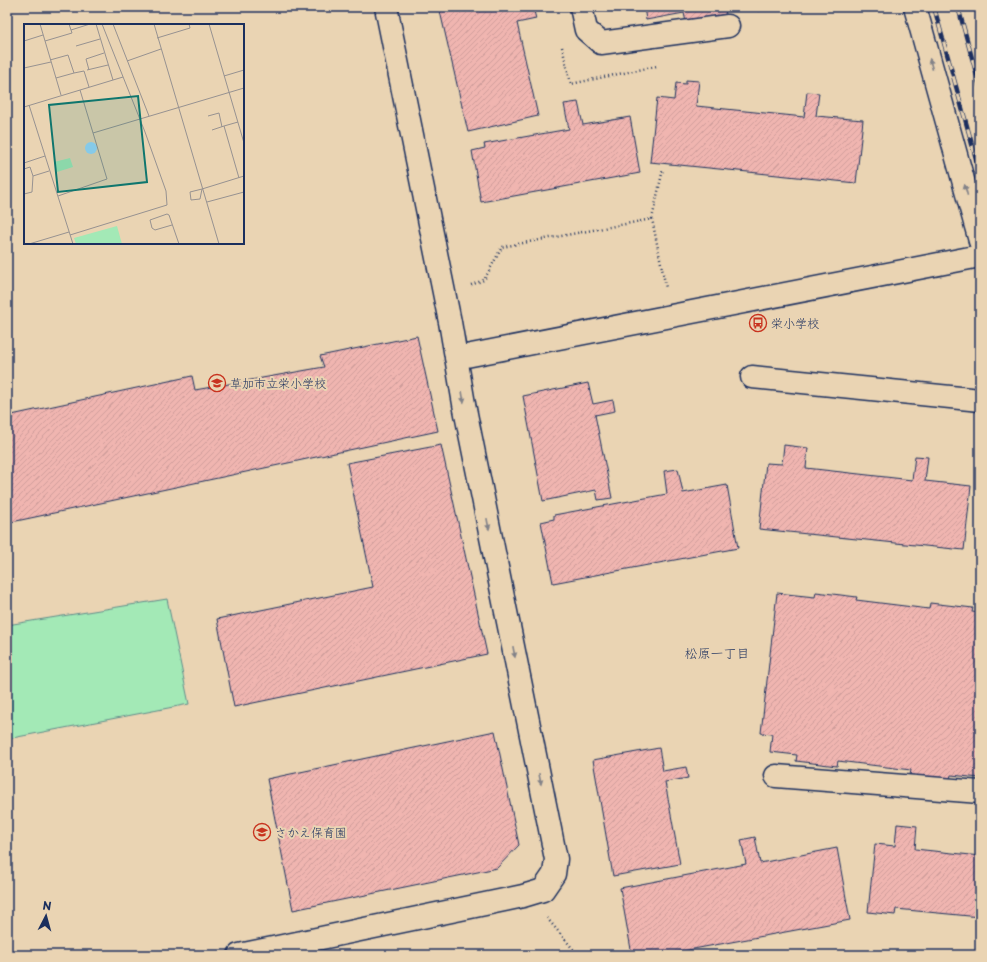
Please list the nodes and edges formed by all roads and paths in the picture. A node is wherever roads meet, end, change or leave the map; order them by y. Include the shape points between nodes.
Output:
1 (386, 7) edge
2 (581, 7) edge
3 (915, 7) edge
4 (728, 26) dead end
5 (663, 169) dead end
6 (652, 219) junction
7 (980, 241) edge
8 (980, 256) edge
9 (469, 286) dead end
10 (667, 293) dead end
11 (456, 358) junction
12 (752, 377) dead end
13 (980, 400) edge
14 (776, 776) dead end
15 (980, 792) edge
16 (545, 916) dead end
17 (239, 955) edge
18 (578, 955) edge

1 - 11 street
2 - 4 street via 586,30 601,43
7 -> 3 street
5 - 6 path
6 - 9 path via 502,247 484,280
6 - 10 path
8 - 11 street
11 -> 17 street via 556,858 554,874 543,890 523,896
12 - 13 street
14 - 15 street
16 - 18 path

